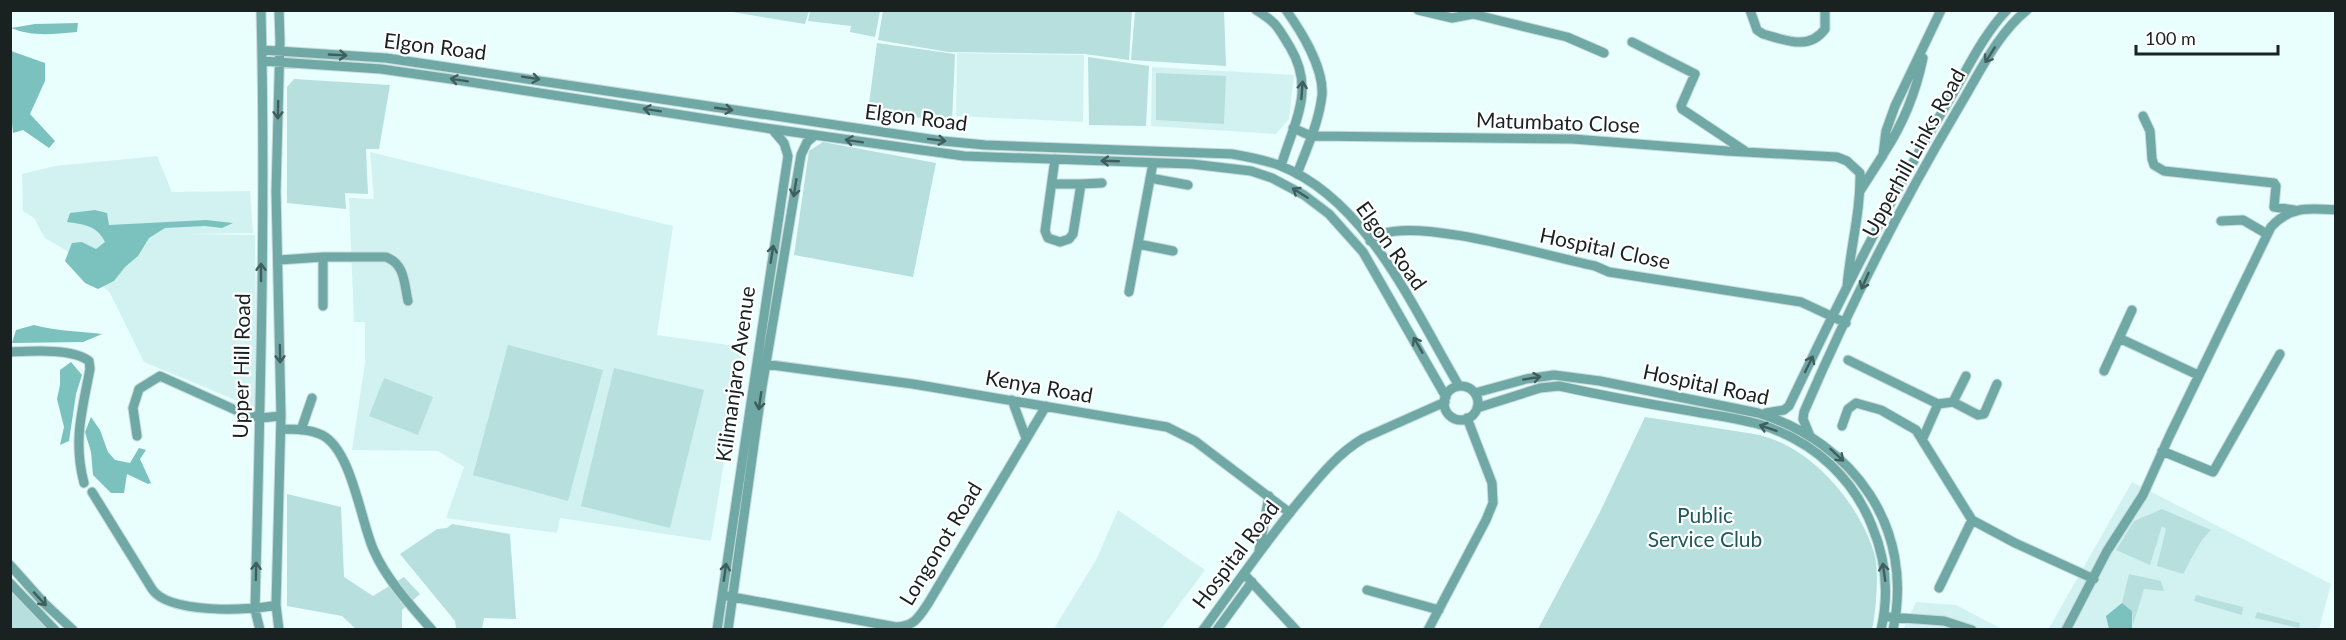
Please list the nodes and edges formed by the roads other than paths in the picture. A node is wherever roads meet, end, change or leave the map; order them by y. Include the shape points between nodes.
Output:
1 (261, 10) edge
2 (279, 10) edge
3 (1256, 10) edge
4 (1418, 10) edge
5 (1750, 10) edge
6 (1826, 10) edge
7 (1941, 10) edge
8 (2007, 10) edge
9 (2027, 10) edge
10 (1287, 11) edge
11 (1275, 22) junction
12 (1632, 42) dead end
13 (262, 50) junction
14 (279, 51) junction
15 (1604, 53) dead end
16 (262, 61) junction
17 (279, 62) junction
18 (2143, 116) dead end
19 (772, 129) junction
20 (1293, 129) junction
21 (815, 135) junction
22 (1311, 136) junction
23 (1747, 153) junction
24 (1055, 159) junction
25 (1153, 163) junction
26 (1281, 166) junction
27 (1297, 174) junction
28 (1150, 178) junction
29 (1102, 183) dead end
30 (1053, 184) junction
31 (1081, 184) junction
32 (1188, 185) dead end
33 (1860, 191) junction
34 (2296, 210) junction
35 (2336, 210) edge
36 (2221, 221) dead end
37 (2267, 234) junction
38 (1370, 241) junction
39 (1138, 244) junction
40 (1173, 251) dead end
41 (323, 257) junction
42 (279, 260) junction
43 (1847, 287) junction
44 (1129, 292) dead end
45 (408, 301) dead end
46 (323, 306) dead end
47 (2132, 310) dead end
48 (1833, 316) junction
49 (1846, 323) junction
50 (2119, 339) junction
51 (10, 352) edge
52 (2280, 354) dead end
53 (1848, 360) dead end
54 (761, 364) junction
55 (2104, 371) dead end
56 (2198, 375) junction
57 (1966, 376) dead end
58 (1997, 384) dead end
59 (1458, 386) junction
60 (1475, 393) junction
61 (312, 398) dead end
62 (1445, 399) junction
63 (1012, 400) junction
64 (1953, 402) junction
65 (1938, 404) junction
66 (1046, 406) junction
67 (1477, 408) junction
68 (1758, 413) junction
69 (281, 416) junction
70 (260, 418) junction
71 (1467, 418) junction
72 (1842, 426) dead end
73 (281, 429) junction
74 (301, 430) junction
75 (137, 436) dead end
76 (1810, 436) junction
77 (1026, 438) junction
78 (1923, 438) junction
79 (2162, 451) junction
80 (84, 483) dead end
81 (92, 492) dead end
82 (258, 496) junction
83 (279, 496) junction
84 (1269, 496) junction
85 (1290, 513) junction
86 (1972, 520) junction
87 (1259, 553) junction
88 (10, 565) edge
89 (1244, 574) junction
90 (2094, 579) junction
91 (1252, 582) junction
92 (10, 584) edge
93 (1939, 588) dead end
94 (1367, 590) dead end
95 (722, 596) junction
96 (732, 597) junction
97 (276, 605) junction
98 (255, 610) junction
99 (1439, 610) junction
100 (1884, 617) junction
101 (1895, 618) junction
102 (55, 630) edge
103 (73, 630) edge
104 (260, 630) edge
105 (279, 630) edge
106 (432, 630) edge
107 (717, 630) edge
108 (728, 630) edge
109 (1203, 630) edge
110 (1217, 630) edge
111 (1296, 630) edge
112 (1428, 630) edge
113 (1881, 630) edge
114 (1893, 630) edge
115 (1972, 630) edge
116 (2066, 630) edge

1 - 13 street, Upper Hill Road
2 - 14 street, Upper Hill Road
3 - 11 street
4 - 15 street via 1452,18 1473,15 1493,19 1567,37
5 - 6 street via 1757,30 1763,34 1807,43 1825,29
7 - 33 street via 1895,106 1883,155
8 - 43 street, Upperhill Links Road via 1920,147
9 -> 49 street, Upperhill Links Road via 2015,20 1990,56 1933,151
10 - 11 street
10 - 22 street via 1313,54 1322,92
20 -> 11 street via 1304,88 1296,57
12 - 23 street via 1695,74 1682,109
13 - 14 street, Elgon Road
13 - 16 street, Upper Hill Road
14 - 17 street, Upper Hill Road
14 -> 26 street, Elgon Road via 386,58 943,141 1232,154
16 - 17 street, Elgon Road
70 -> 16 street, Upper Hill Road
19 -> 17 street, Elgon Road via 381,69
17 -> 42 street, Upper Hill Road
18 - 34 street via 2150,131 2152,159 2158,168 2274,183 2274,207
19 - 21 street, Elgon Road
54 -> 19 street, Kilimanjaro Avenue via 788,156 784,143
20 - 22 street, Matumbato Close
20 - 26 street
24 -> 21 street, Elgon Road via 964,156
21 -> 54 street, Kilimanjaro Avenue via 801,155
22 - 23 street, Matumbato Close via 1573,139
22 - 27 street
23 - 33 street, Matumbato Close via 1824,155 1847,161 1860,173
25 -> 24 street, Elgon Road
24 - 30 street
25 - 28 street
62 -> 25 street, Elgon Road via 1363,252 1329,214 1272,177 1226,168
26 - 27 street, Elgon Road
27 - 38 street, Elgon Road via 1338,204
28 - 32 street
28 - 39 street
29 - 31 street
30 - 31 street
30 - 31 street via 1045,231 1048,238 1060,242 1069,240 1073,234
33 - 43 street
34 - 35 street
34 - 37 street via 2279,218
36 - 37 street via 2243,220
37 - 56 street
38 - 48 street, Hospital Close via 1388,232 1443,234 1609,272 1801,302
38 - 59 street, Elgon Road
39 - 40 street
39 - 44 street
41 - 42 street
41 - 45 street via 392,259 402,269
41 - 46 street
42 -> 69 street, Upper Hill Road
43 - 48 street, Upperhill Links Road
47 - 50 street
48 - 49 street, Hospital Close
68 -> 48 street via 1774,413 1789,406
49 - 76 street via 1804,412
50 - 55 street
50 - 56 street
51 - 80 street via 64,353 89,361 78,432
52 - 79 street via 2213,472
53 - 65 street
54 - 63 street, Kenya Road
95 -> 54 street, Kilimanjaro Avenue
54 -> 96 street, Kilimanjaro Avenue
56 - 79 street
57 - 64 street
58 - 64 street via 1984,414 1978,415
59 - 60 street
59 - 62 street
60 - 67 street
60 -> 68 street, Hospital Road via 1554,375
61 - 74 street
62 - 71 street via 1451,416
62 - 85 street, Hospital Road via 1354,444
63 - 66 street, Kenya Road
63 - 77 street
64 - 65 street
65 - 78 street
66 - 77 street, Longonot Road
66 - 84 street, Kenya Road via 1167,427 1195,441
67 - 71 street
100 -> 67 street, Hospital Road via 1886,591 1878,539 1856,493 1823,458 1785,434 1764,426 1558,386
68 - 76 street, Hospital Road via 1779,419
69 - 70 street
69 - 73 street, Upper Hill Road
70 - 75 street via 160,376 139,388 133,408
70 - 82 street, Upper Hill Road
71 - 99 street via 1492,483 1493,503
72 - 78 street via 1852,405 1863,404 1911,425
73 - 74 street
73 - 83 street, Upper Hill Road
74 - 106 street via 321,435 334,447 347,468 373,550
76 -> 101 street, Hospital Road via 1850,468 1882,518 1898,578
77 - 96 street, Longonot Road via 929,602 909,626 896,627
78 - 86 street
79 - 90 street via 2143,495
81 - 98 street via 156,596 183,605
82 - 83 street
98 -> 82 street, Upper Hill Road
83 - 97 street, Upper Hill Road
84 - 85 street, Kenya Road
84 - 87 street
85 - 87 street, Hospital Road
86 - 90 street
86 - 93 street
87 - 89 street, Hospital Road
88 -> 103 street
89 - 91 street
89 - 109 street, Hospital Road
90 - 116 street
91 - 110 street
91 - 111 street
92 - 102 street
94 - 99 street
95 - 96 street, Longonot Road
95 - 107 street, Kilimanjaro Avenue
96 - 108 street, Kilimanjaro Avenue
97 - 98 street
97 - 105 street, Upper Hill Road
98 - 104 street, Upper Hill Road
99 - 112 street
100 - 101 street
100 - 113 street, Hospital Road
101 - 114 street, Hospital Road
101 - 115 street via 1944,621

